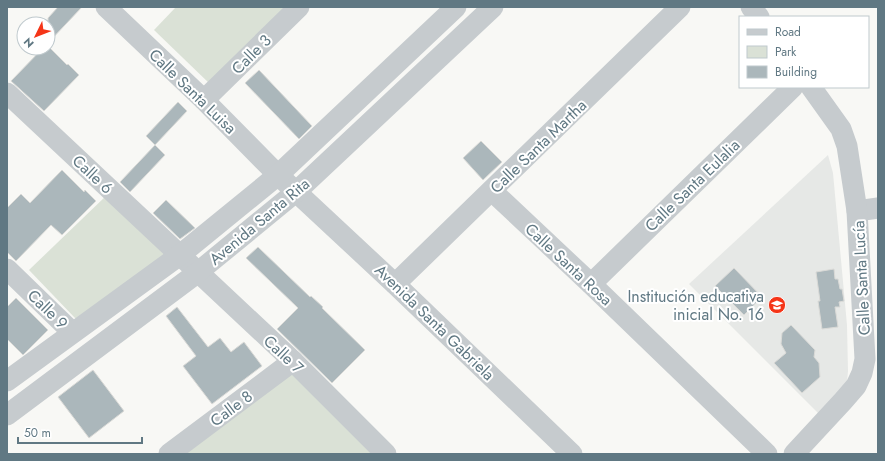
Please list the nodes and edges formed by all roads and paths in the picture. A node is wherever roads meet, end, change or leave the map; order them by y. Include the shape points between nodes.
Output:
1 (106, 7) edge
2 (299, 7) edge
3 (456, 7) edge
4 (493, 7) edge
5 (680, 7) edge
6 (751, 7) edge
7 (758, 16) edge
8 (792, 88) edge
9 (812, 88) edge
10 (7, 94) edge
11 (204, 100) junction
12 (278, 175) junction
13 (492, 191) junction
14 (296, 192) junction
15 (878, 208) edge
16 (857, 211) junction
17 (180, 255) junction
18 (7, 269) edge
19 (197, 273) junction
20 (395, 284) junction
21 (591, 284) junction
22 (72, 332) junction
23 (293, 362) junction
24 (7, 381) edge
25 (7, 415) edge
26 (168, 454) edge
27 (386, 454) edge
28 (572, 454) edge
29 (767, 454) edge
30 (794, 454) edge

1 - 11 street, Calle Santa Luisa
2 - 11 street, Calle 3
3 - 12 street, Avenida Santa Rita
4 - 14 street, Avenida Santa Rita
5 - 13 street, Calle Santa Martha
6 - 7 street
8 - 21 street, Calle Santa Eulalia
9 - 16 street, Calle Santa Lucía via 840,129 847,146
10 - 17 street, Calle 6
11 - 12 street, Calle Santa Luisa
12 - 14 street, Calle Santa Luisa
12 - 17 street, Avenida Santa Rita
13 - 20 street, Calle Santa Martha
13 - 21 street, Calle Santa Rosa
14 - 19 street, Avenida Santa Rita
14 - 20 street, Avenida Santa Gabriela
15 - 16 street
16 - 30 street, Calle Santa Lucía via 865,345 862,373 856,386 843,402
17 - 19 street, Calle 7
17 - 22 street, Avenida Santa Rita
18 - 22 street, Calle 9
19 - 23 street, Calle 7
19 - 25 street, Avenida Santa Rita
20 - 28 street, Avenida Santa Gabriela
21 - 29 street, Calle Santa Rosa
22 - 24 street, Avenida Santa Rita
23 - 26 street, Calle 8
23 - 27 street, Calle 7

